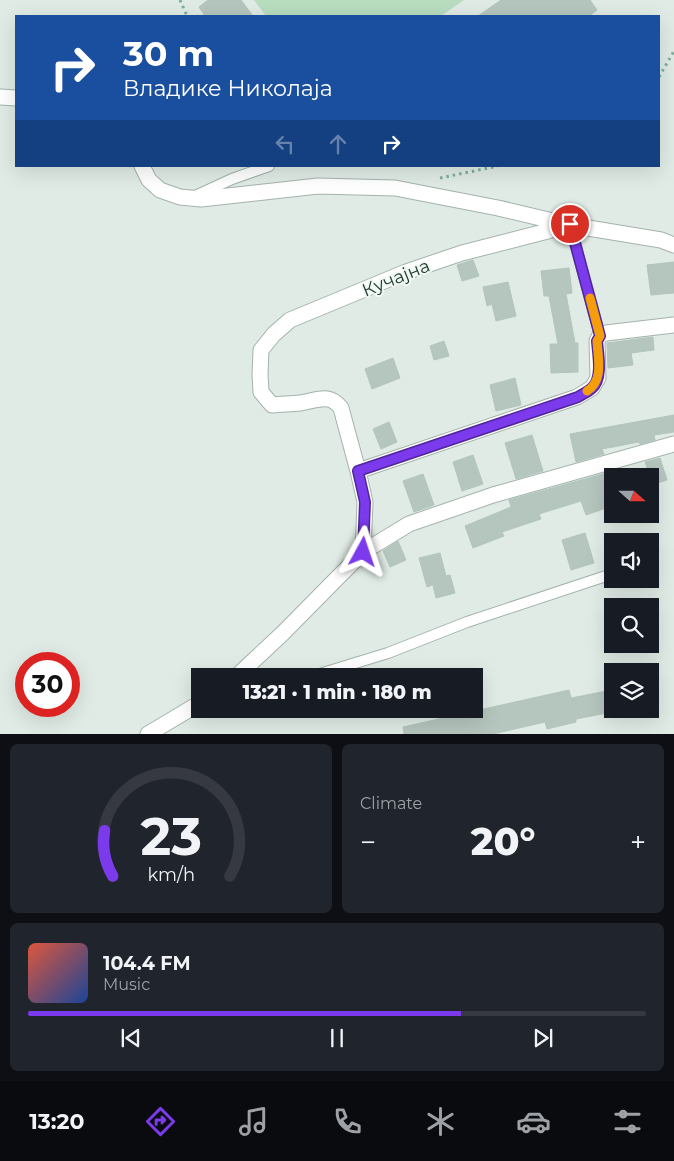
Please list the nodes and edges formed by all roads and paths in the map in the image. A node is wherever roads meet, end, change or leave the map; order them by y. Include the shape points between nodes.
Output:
1 (180, 0) edge
2 (187, 15) edge
3 (674, 51) edge
4 (660, 75) edge
5 (0, 97) edge
6 (15, 98) edge
7 (142, 167) edge
8 (266, 167) edge
9 (493, 167) edge
10 (432, 180) dead end
11 (190, 198) junction
12 (570, 224) junction
13 (674, 245) edge
14 (674, 325) edge
15 (600, 336) junction
16 (674, 444) edge
17 (358, 471) junction
18 (363, 552) junction
19 (604, 577) edge
20 (246, 668) edge
21 (339, 668) edge
22 (191, 708) edge
23 (148, 734) edge

1 - 2 path
3 - 4 path
5 - 6 street
7 - 11 street via 148,180 160,190
8 - 11 lane
9 - 10 path
11 - 12 street via 318,186 395,188
12 - 13 street, Кучајна
12 - 15 lane
12 - 17 street, Кучајна via 462,252 406,272 290,320 274,334 262,350 261,392 272,405 323,397 337,402
14 - 15 street
15 - 17 street via 597,341 598,378 592,388 578,397
16 - 18 street via 492,495 409,524
17 - 18 street via 365,502
18 - 20 street
19 - 21 lane
22 - 23 street

